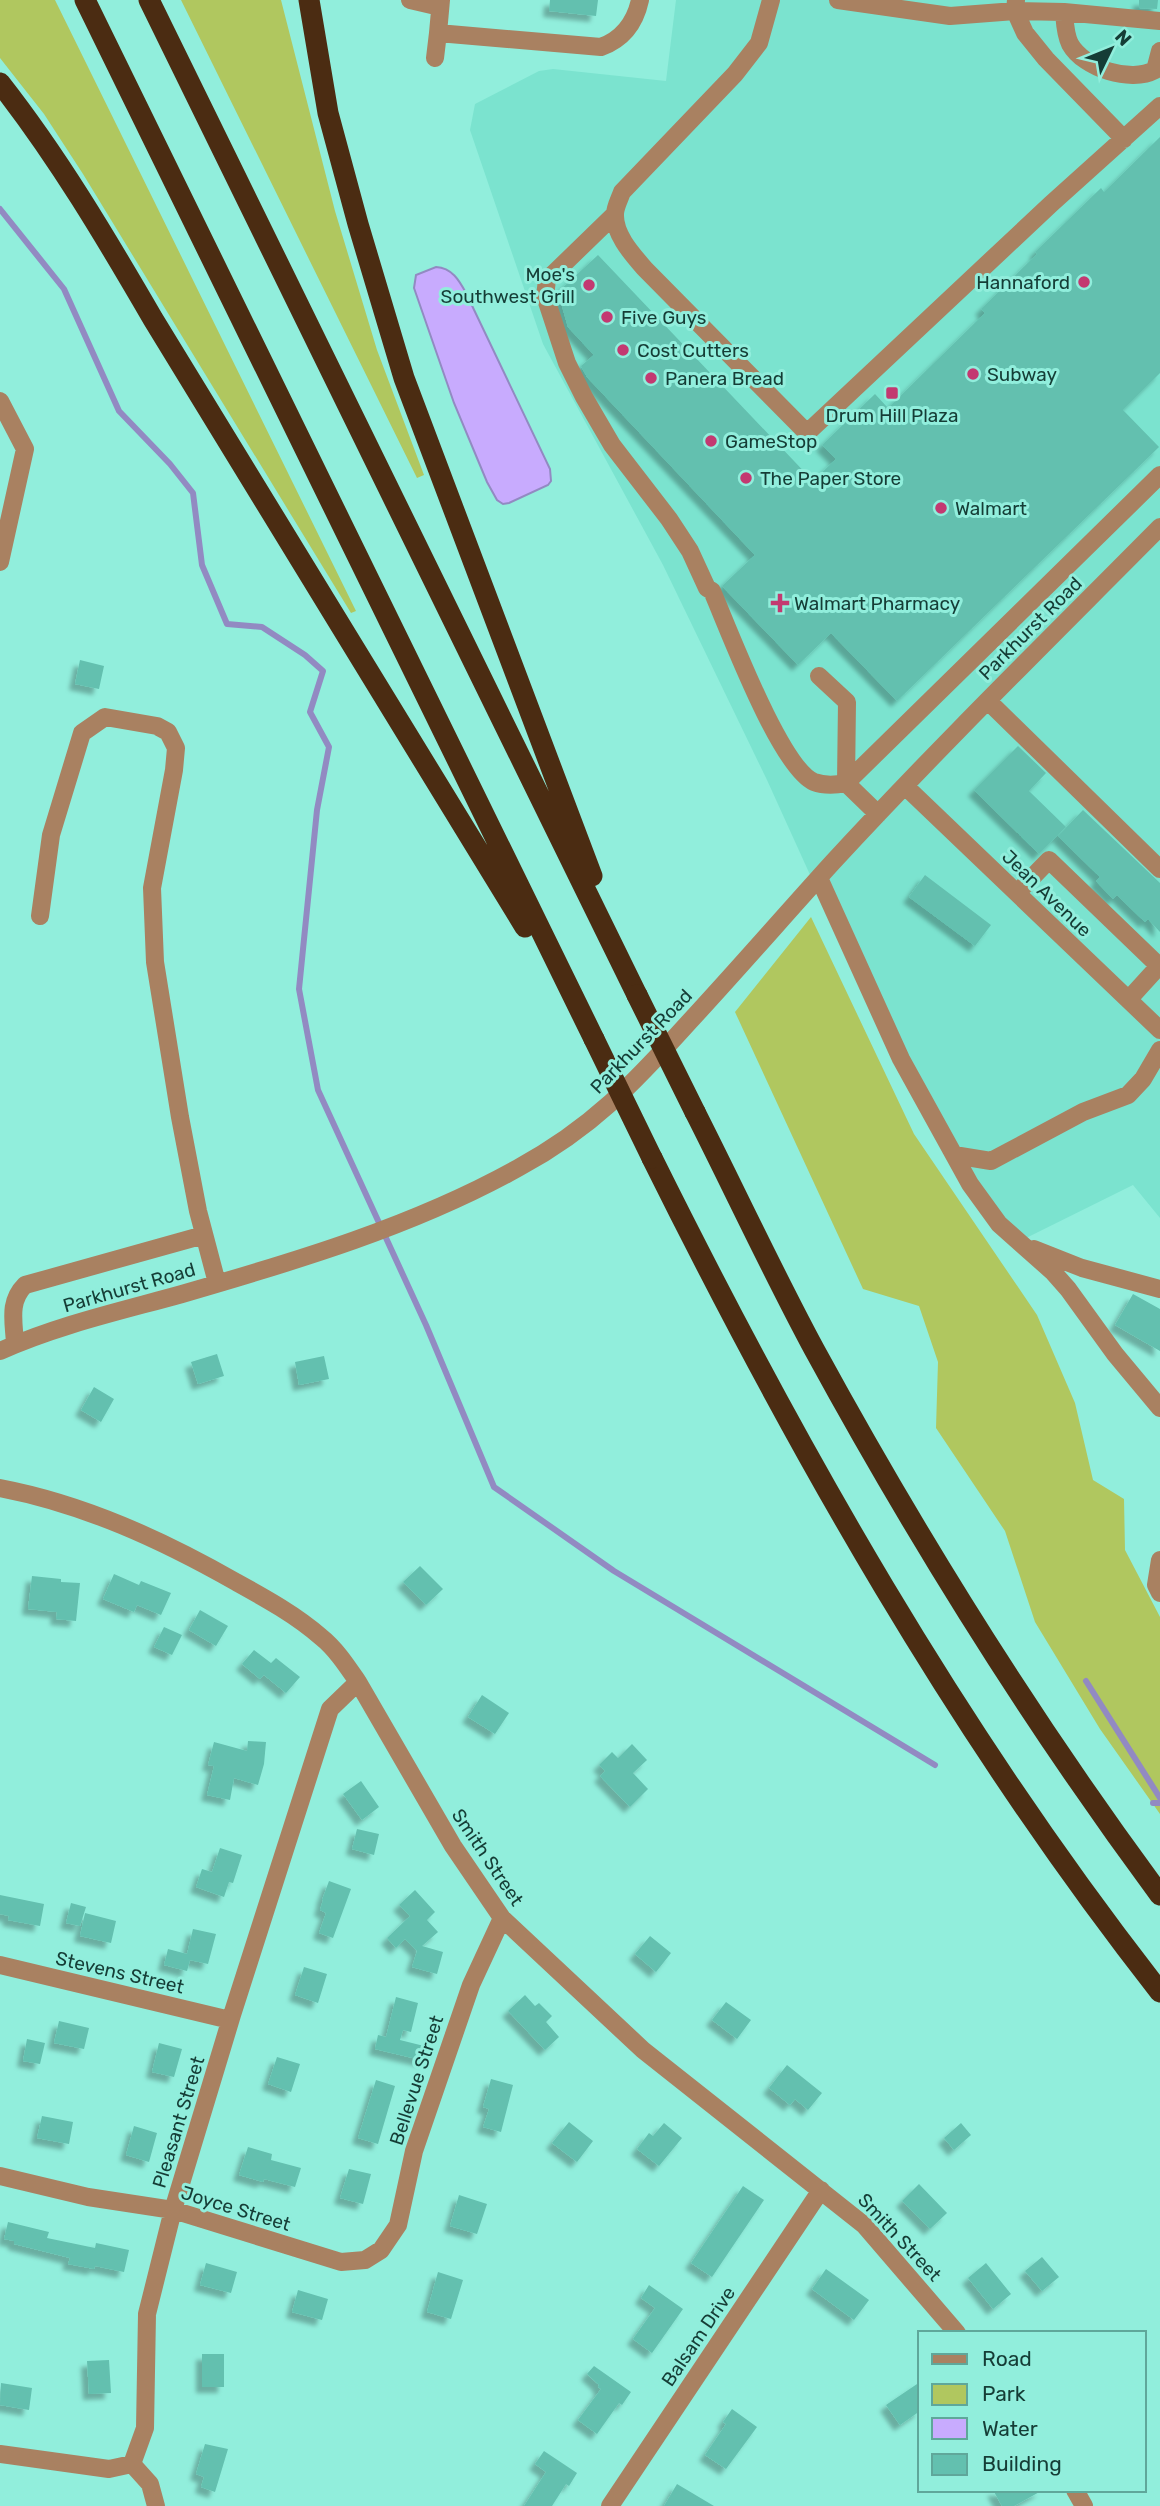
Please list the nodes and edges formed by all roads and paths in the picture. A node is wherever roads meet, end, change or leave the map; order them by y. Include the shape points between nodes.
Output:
1 (85, 0) edge
2 (149, 0) edge
3 (309, 0) edge
4 (410, 0) edge
5 (640, 0) edge
6 (771, 0) edge
7 (838, 0) edge
8 (441, 4) edge
9 (1015, 6) edge
10 (958, 8) edge
11 (1064, 12) junction
12 (1160, 21) edge
13 (438, 33) junction
14 (1160, 51) edge
15 (435, 58) dead end
16 (0, 83) edge
17 (1158, 111) edge
18 (1124, 139) junction
19 (615, 214) junction
20 (0, 401) edge
21 (1160, 475) edge
22 (1160, 527) edge
23 (0, 562) edge
24 (819, 676) dead end
25 (988, 701) junction
26 (846, 783) junction
27 (905, 786) junction
28 (878, 814) junction
29 (1160, 869) edge
30 (819, 878) junction
31 (1017, 893) junction
32 (40, 916) dead end
33 (1160, 966) edge
34 (637, 995) junction
35 (1129, 999) junction
36 (1160, 1030) edge
37 (594, 1040) junction
38 (1160, 1050) edge
39 (954, 1155) junction
40 (204, 1235) junction
41 (1013, 1237) junction
42 (217, 1283) junction
43 (1160, 1289) edge
44 (8, 1347) edge
45 (1160, 1408) edge
46 (0, 1488) edge
47 (1160, 1560) edge
48 (1160, 1593) edge
49 (358, 1682) junction
50 (1160, 1895) edge
51 (502, 1918) junction
52 (0, 1965) edge
53 (1160, 1992) edge
54 (230, 2020) junction
55 (0, 2176) edge
56 (821, 2190) junction
57 (173, 2210) junction
58 (374, 2254) joint
59 (955, 2331) edge
60 (0, 2455) edge
61 (132, 2464) junction
62 (156, 2506) edge
63 (610, 2506) edge

1 - 37 highway
2 - 34 highway
3 - 34 highway via 328,113 404,378
4 - 8 street
5 - 13 street via 626,31 600,47
6 - 19 street via 759,43 622,192
7 - 10 street
8 - 13 street
9 - 10 street
9 - 11 street
9 - 18 street via 1025,33 1046,59
11 - 12 street
11 - 14 street via 1070,45 1089,64 1114,72 1148,74 1155,70
13 - 15 street
16 - 37 highway via 98,225
17 - 18 street
18 - 19 street via 807,433 630,252
19 - 26 street via 547,280 545,296 567,363 612,445 690,551 786,753 815,782
20 - 23 street via 26,449
21 - 26 street
22 - 25 street, Parkhurst Road
24 - 26 street via 847,702
25 - 27 street, Parkhurst Road
25 - 29 street
26 - 28 street
27 - 28 street, Parkhurst Road
27 - 31 street, Jean Avenue
28 - 30 street, Parkhurst Road
30 - 39 street via 901,1059
30 - 42 street, Parkhurst Road via 646,1069 606,1109 561,1143 466,1195 393,1225
31 - 33 street via 1049,860
31 - 35 street, Jean Avenue
32 - 40 street via 51,835 82,733 105,718 169,732 176,748 152,888 155,962
33 - 35 street
34 - 50 highway, bridge via 813,1346 911,1519 1024,1700
35 - 36 street, Jean Avenue
37 - 53 highway, bridge via 725,1304 900,1615 1021,1802
38 - 39 street via 1128,1095 1083,1112 991,1161
39 - 41 street via 985,1206
40 - 42 street
40 - 44 street via 25,1285 16,1293
41 - 43 street via 1082,1268
41 - 45 street via 1053,1272
42 - 44 street, Parkhurst Road
46 - 49 street, Smith Street via 97,1515 201,1562 302,1621 324,1638
47 - 48 street via 1156,1584
49 - 51 street, Smith Street via 453,1846
49 - 54 street, Pleasant Street via 330,1709
51 - 56 street, Smith Street via 643,2050
51 - 58 street, Bellevue Street via 471,1985 431,2100 398,2225
52 - 54 street, Stevens Street
54 - 57 street, Pleasant Street
55 - 57 street, Joyce Street via 88,2197
56 - 59 street, Smith Street via 864,2225
56 - 63 street, Balsam Drive
57 - 58 street, Joyce Street via 341,2262 365,2260
57 - 61 street, Pleasant Street via 147,2314 145,2428
60 - 61 street via 109,2469
61 - 62 street via 150,2484

